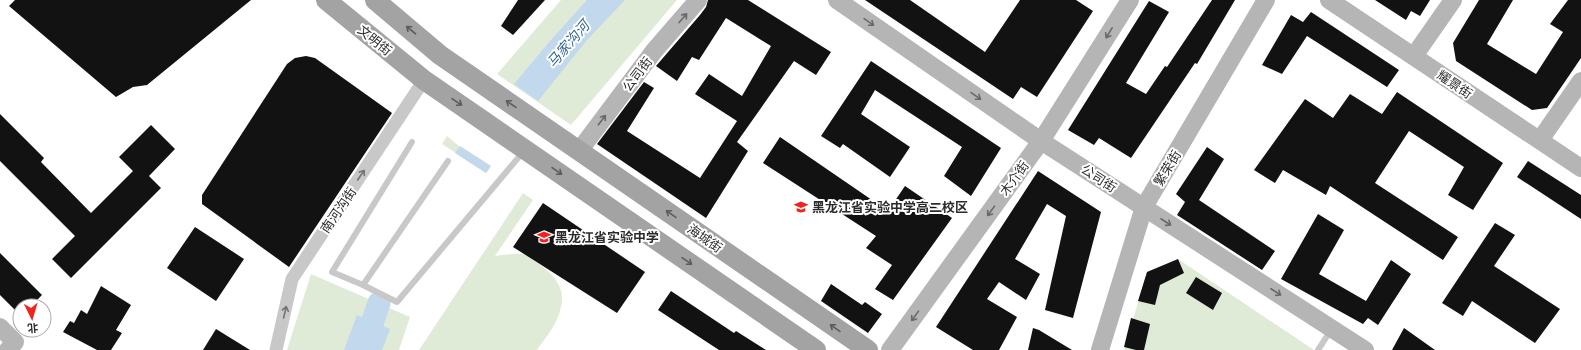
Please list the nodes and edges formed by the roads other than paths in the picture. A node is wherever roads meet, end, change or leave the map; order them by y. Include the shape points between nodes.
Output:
1 (326, 0) edge
2 (375, 0) edge
3 (698, 0) edge
4 (837, 0) edge
5 (1130, 0) edge
6 (1266, 0) edge
7 (1329, 0) edge
8 (1452, 0) edge
9 (1414, 56) junction
10 (424, 80) junction
11 (1581, 82) edge
12 (1041, 140) junction
13 (1540, 140) junction
14 (412, 142) dead end
15 (525, 149) junction
16 (579, 151) junction
17 (448, 161) dead end
18 (1581, 168) edge
19 (1144, 207) junction
20 (363, 285) junction
21 (0, 327) edge
22 (1332, 328) junction
23 (12, 346) edge
24 (276, 350) edge
25 (816, 350) edge
26 (868, 350) edge
27 (890, 350) edge
28 (1100, 350) edge
29 (1318, 350) edge
30 (1365, 350) edge

1 - 10 main road, 文明街
16 -> 2 main road, 海城街 via 440,55
16 -> 3 street, 公司街 via 654,51
4 -> 12 street, 公司街
5 -> 12 street, 木介街
6 - 19 street, 繁荣街
7 - 9 street, 耀景街
8 - 9 street
9 - 13 street, 耀景街
10 -> 15 main road, 文明街
24 -> 10 street, 南河沟街 via 292,279
11 - 13 street
12 - 19 street, 公司街
12 -> 27 street, 木介街
13 - 18 street, 耀景街
14 - 20 lane via 332,272
15 - 20 lane via 397,302
15 -> 25 main road
26 -> 16 main road, 海城街
17 - 20 lane
19 -> 22 street, 公司街
19 - 28 street, 繁荣街
21 - 23 street
22 - 29 lane
22 - 30 street, 公司街

